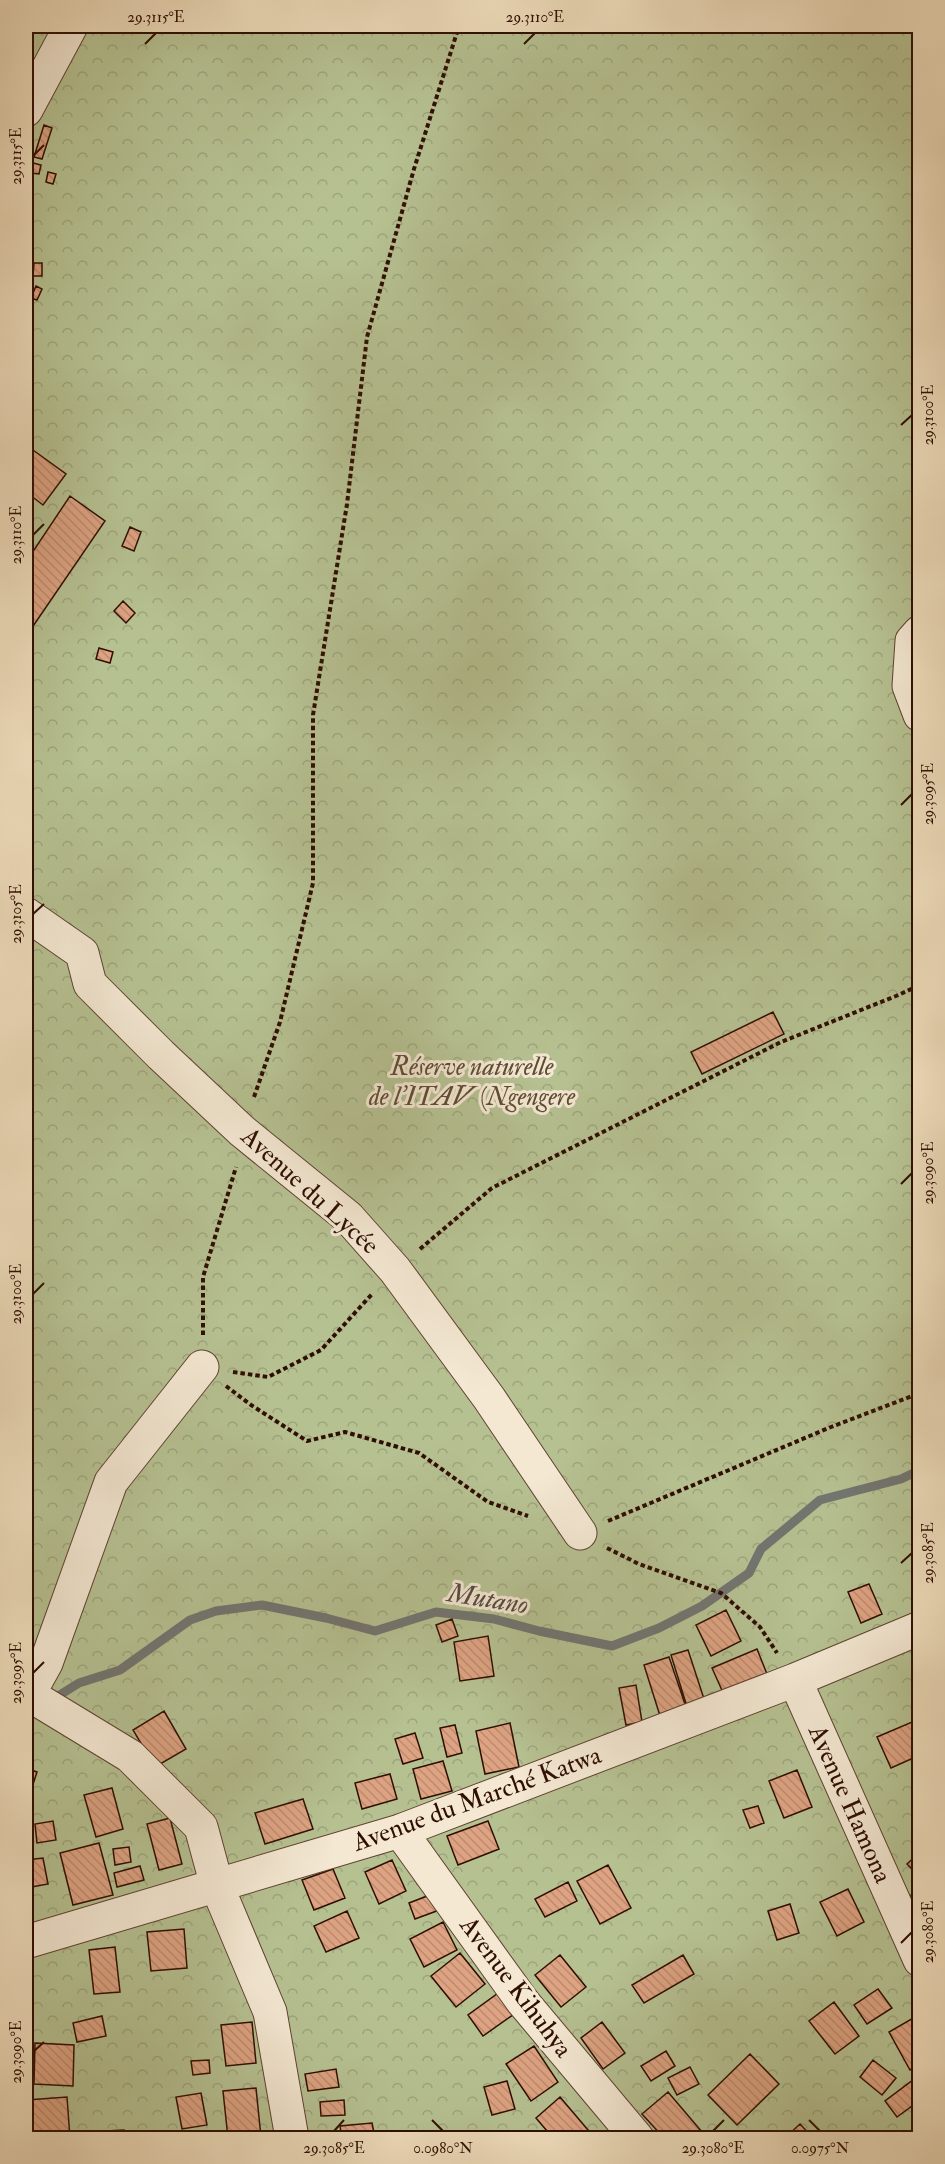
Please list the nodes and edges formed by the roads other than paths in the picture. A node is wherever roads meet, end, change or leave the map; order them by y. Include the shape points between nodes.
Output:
1 (71, 26) edge
2 (26, 110) edge
3 (920, 632) edge
4 (920, 714) edge
5 (26, 914) edge
6 (202, 1367) road end
7 (580, 1533) road end
8 (920, 1628) edge
9 (795, 1680) junction
10 (27, 1696) edge
11 (400, 1831) junction
12 (217, 1886) junction
13 (26, 1942) edge
14 (920, 1960) edge
15 (292, 2139) edge
16 (637, 2139) edge

1 - 2 street
3 - 4 street via 912,641 909,686
5 - 7 street, Avenue du Lycée via 82,953 90,984 161,1055 242,1131 348,1217 395,1270 489,1398
6 - 10 street via 111,1482 46,1663
8 - 9 street, Avenue du Marché Katwa
9 - 11 street, Avenue du Marché Katwa
9 - 14 street, Avenue Hamona
10 - 12 street via 130,1756 201,1827
11 - 12 street, Avenue du Marché Katwa
11 - 16 street, Avenue Kihuhya via 523,2002
12 - 13 street, Avenue du Marché Katwa
12 - 15 street via 270,2012

